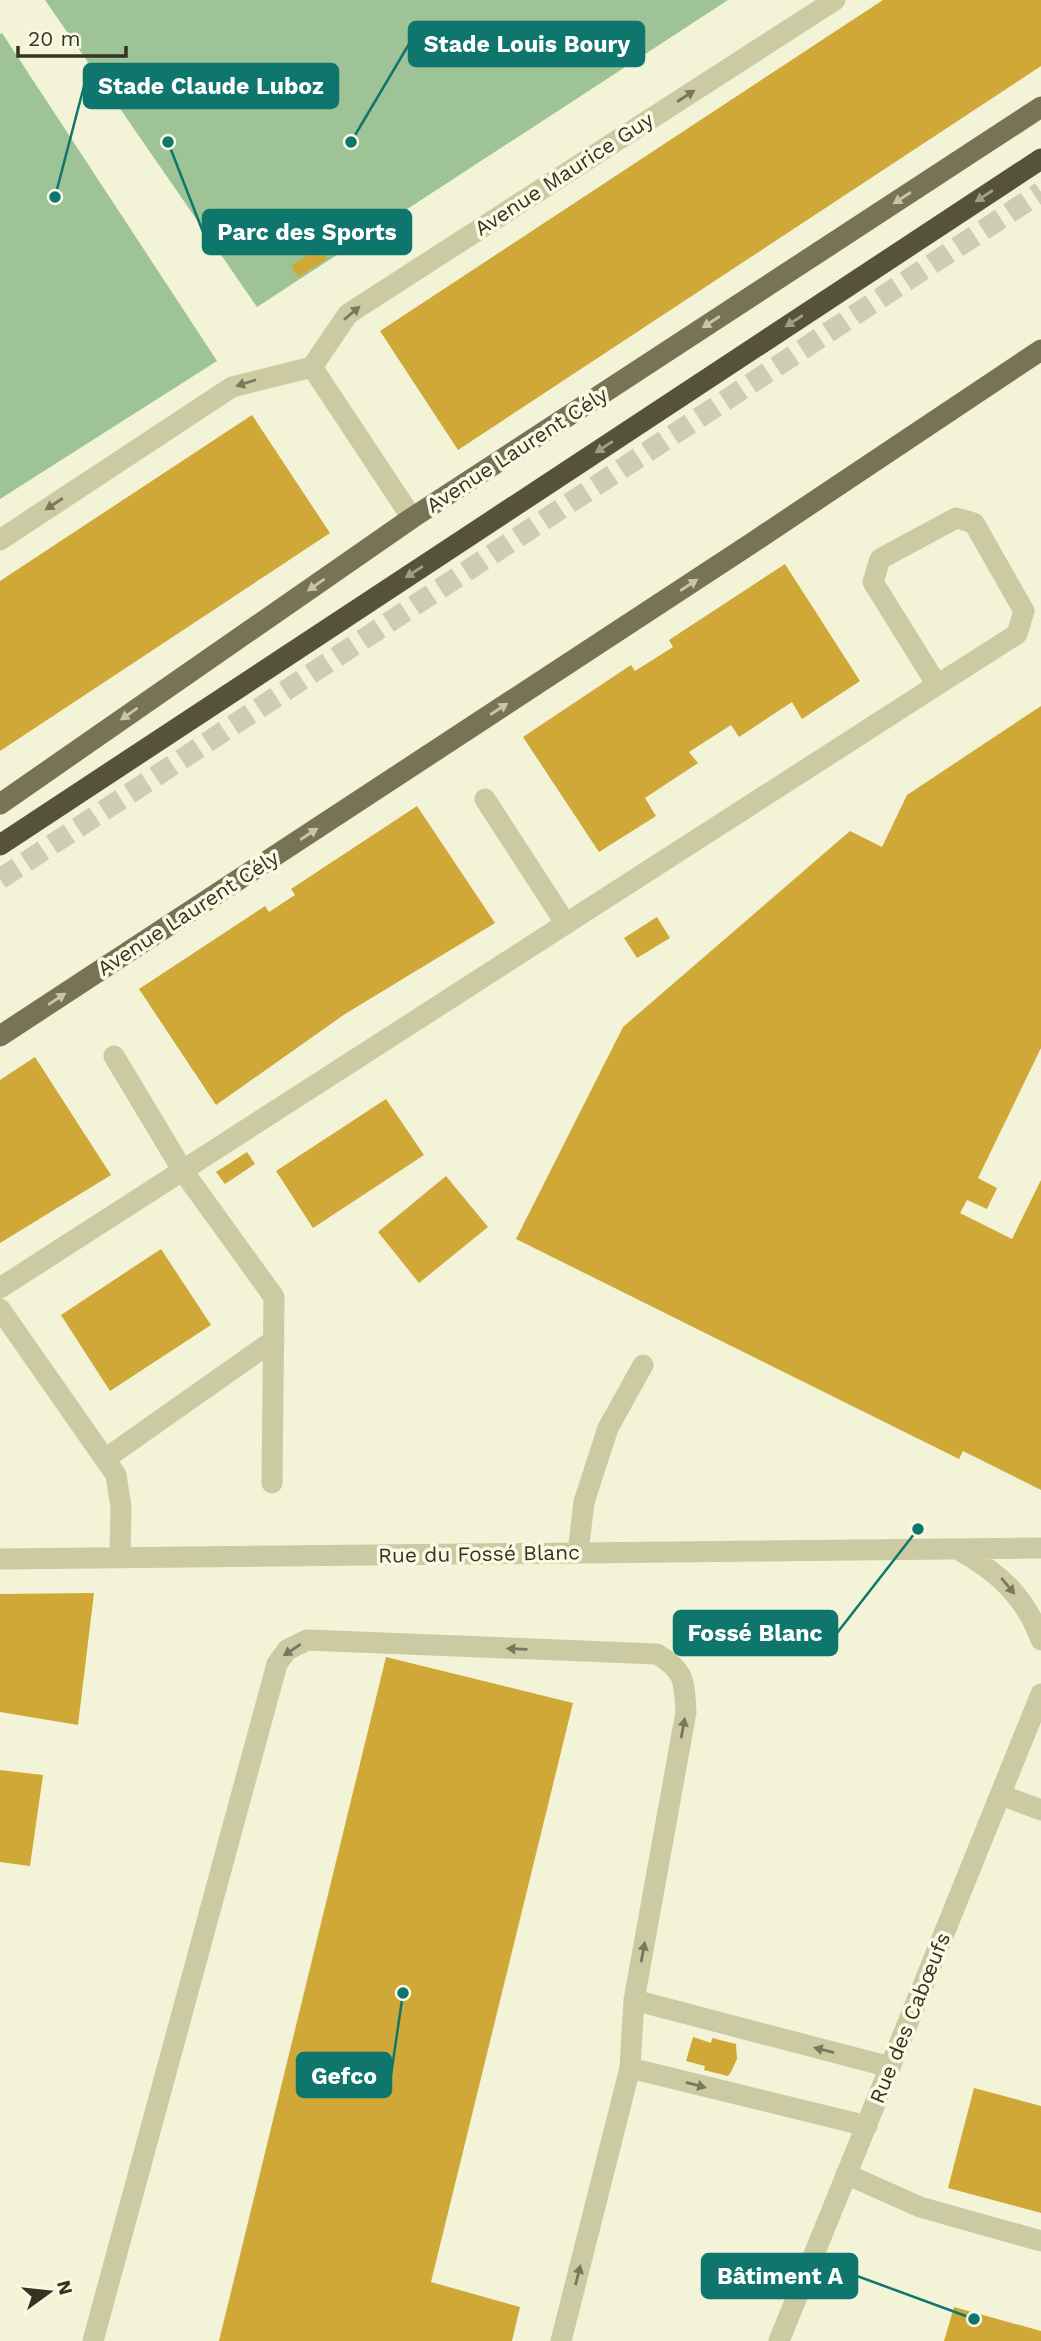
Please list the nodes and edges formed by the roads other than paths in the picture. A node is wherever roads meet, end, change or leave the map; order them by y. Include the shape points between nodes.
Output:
1 (835, 0) edge
2 (1041, 107) edge
3 (1041, 159) edge
4 (1041, 350) edge
5 (312, 367) junction
6 (412, 518) junction
7 (0, 540) edge
8 (937, 685) junction
9 (485, 799) dead end
10 (0, 804) edge
11 (0, 845) edge
12 (566, 924) junction
13 (0, 1036) edge
14 (114, 1056) dead end
15 (183, 1171) junction
16 (0, 1288) edge
17 (0, 1309) edge
18 (274, 1340) junction
19 (643, 1365) dead end
20 (105, 1460) junction
21 (272, 1483) dead end
22 (1041, 1548) edge
23 (958, 1549) junction
24 (578, 1553) junction
25 (120, 1558) junction
26 (0, 1559) edge
27 (1041, 1640) edge
28 (1041, 1694) edge
29 (1001, 1795) junction
30 (1041, 1810) edge
31 (634, 2000) junction
32 (890, 2067) junction
33 (630, 2068) junction
34 (866, 2126) junction
35 (846, 2174) junction
36 (1041, 2241) edge
37 (93, 2341) edge
38 (561, 2341) edge
39 (779, 2341) edge

5 -> 1 street, Avenue Maurice Guy via 348,314
2 -> 6 main road, Avenue Laurent Cély
3 -> 11 highway
13 -> 4 main road, Avenue Laurent Cély
5 - 6 street
5 -> 7 street via 232,387
6 -> 10 main road, Avenue Laurent Cély
8 - 8 street via 1017,634 1024,611 974,523 956,518 880,559 873,582
8 - 12 street
9 - 12 street
12 - 15 street
14 - 15 street
15 - 16 street
15 - 18 street via 274,1297
17 - 20 street
18 - 20 street
18 - 21 street
19 - 24 street via 608,1428 584,1502
20 - 25 street via 116,1475 121,1507
22 - 23 street, Rue du Fossé Blanc
23 - 24 street, Rue du Fossé Blanc
23 -> 27 street via 1006,1581
24 - 25 street, Rue du Fossé Blanc
25 - 26 street, Rue du Fossé Blanc
28 - 29 street, Rue des Cabœufs
29 - 30 street
29 - 32 street, Rue des Cabœufs
32 -> 31 street
31 - 33 street
31 -> 37 street via 686,1712 684,1683 676,1665 657,1654 307,1640 287,1650 277,1664
32 - 34 street, Rue des Cabœufs
33 -> 34 street
38 -> 33 street
34 - 35 street, Rue des Cabœufs
35 - 36 street via 920,2207
35 - 39 street, Rue des Cabœufs

